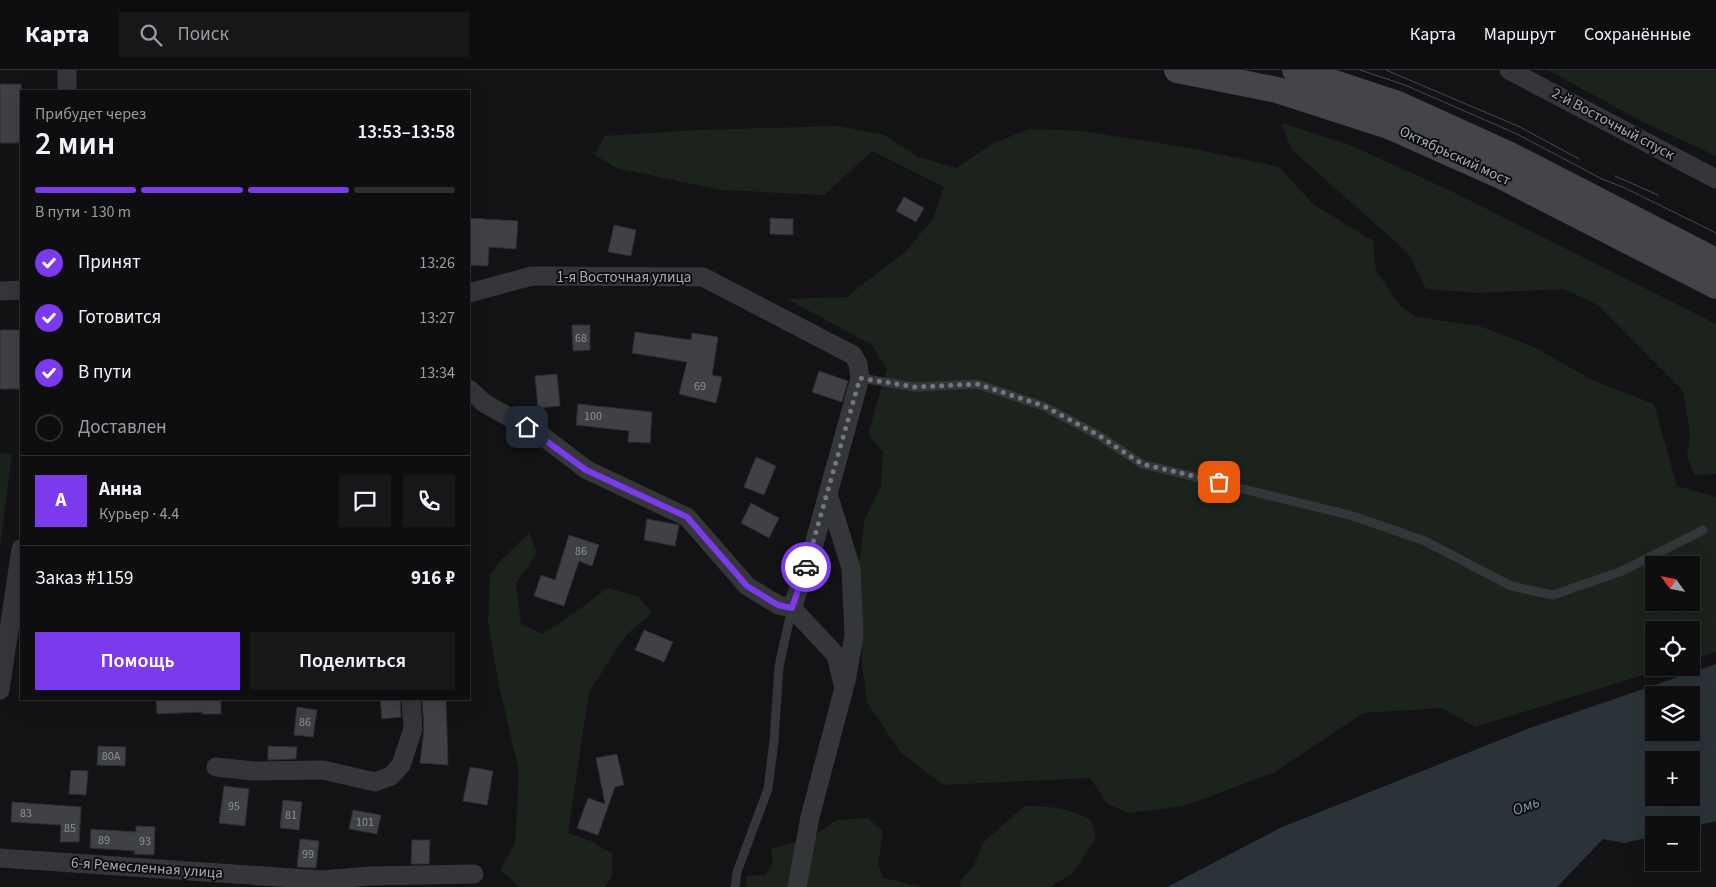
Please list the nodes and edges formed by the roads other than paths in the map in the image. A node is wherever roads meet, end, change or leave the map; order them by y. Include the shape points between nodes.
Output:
1 (67, 70) edge
2 (1177, 70) edge
3 (1296, 70) edge
4 (1509, 70) edge
5 (1529, 74) edge
6 (67, 90) edge
7 (1716, 179) edge
8 (1716, 260) edge
9 (1716, 286) edge
10 (20, 290) edge
11 (0, 291) edge
12 (470, 293) edge
13 (860, 378) junction
14 (470, 390) edge
15 (828, 494) junction
16 (1703, 530) dead end
17 (20, 564) edge
18 (792, 608) junction
19 (15, 637) edge
20 (844, 688) junction
21 (0, 690) edge
22 (411, 700) edge
23 (216, 768) dead end
24 (0, 858) edge
25 (474, 874) dead end
26 (326, 884) edge
27 (735, 887) edge
28 (797, 887) edge

1 - 6 street
2 - 9 main road, Октябрьский мост via 1277,90 1389,126 1499,175
3 - 8 main road, Октябрьский мост via 1398,104 1508,154
4 - 5 street, 2-й Восточный спуск
5 - 7 street, 2-й Восточный спуск
10 - 11 street
12 - 13 street, 1-я Восточная улица via 532,276 702,277 853,355
13 - 15 street
13 - 16 lane via 915,387 977,384 1044,406 1098,435 1142,464 1353,516 1425,541 1511,586 1553,595 1622,571
14 - 18 street via 484,402 541,435 586,470 687,517 747,586 778,605
15 - 18 street
15 - 20 street via 851,568 854,635
17 - 19 street
18 - 20 street via 836,655
18 - 27 lane via 779,666 768,789
19 - 21 street
20 - 28 street via 810,817
22 - 23 street via 413,729 401,765 392,776 375,782 322,770
24 - 26 street, 6-я Ремесленная улица
25 - 26 street, 6-я Ремесленная улица via 370,876

